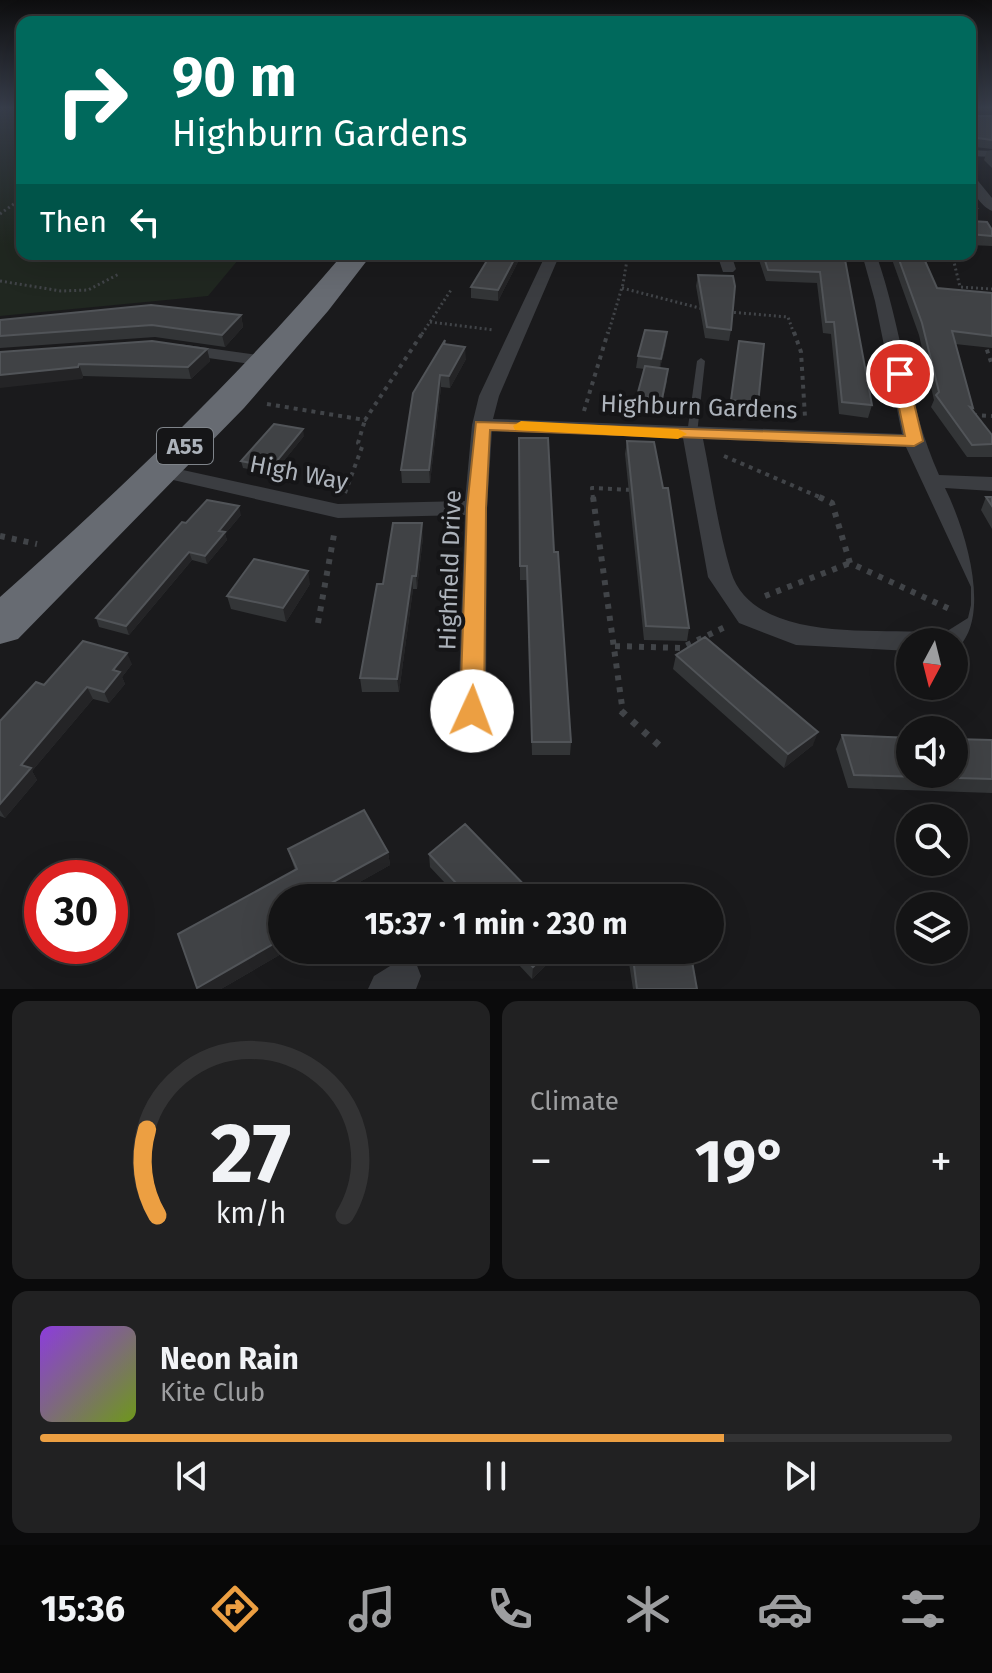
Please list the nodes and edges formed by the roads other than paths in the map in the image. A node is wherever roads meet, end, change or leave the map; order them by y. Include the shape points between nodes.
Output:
1 (976, 186) edge
2 (990, 201) edge
3 (353, 260) edge
4 (550, 260) edge
5 (871, 260) edge
6 (155, 345) edge
7 (265, 361) junction
8 (701, 361) dead end
9 (482, 425) junction
10 (693, 438) junction
11 (914, 441) junction
12 (160, 471) junction
13 (931, 481) junction
14 (992, 484) edge
15 (476, 508) junction
16 (0, 626) edge
17 (968, 630) edge
18 (896, 640) edge
19 (472, 711) dead end

1 - 2 street
3 - 7 highway, A55
4 - 9 street, Highfield Drive via 489,396
5 - 11 street
6 - 7 street
7 - 12 highway, A55
8 - 10 lane
9 - 10 street, Highburn Gardens
9 - 15 street, Highfield Drive
10 - 11 street, Highburn Gardens
10 - 18 street via 720,577 744,611 796,635
11 - 13 street
12 - 15 street, High Way via 338,511
12 - 16 highway, A55
13 - 14 street
13 - 17 street via 983,587 979,623
15 - 19 street, Highfield Drive

